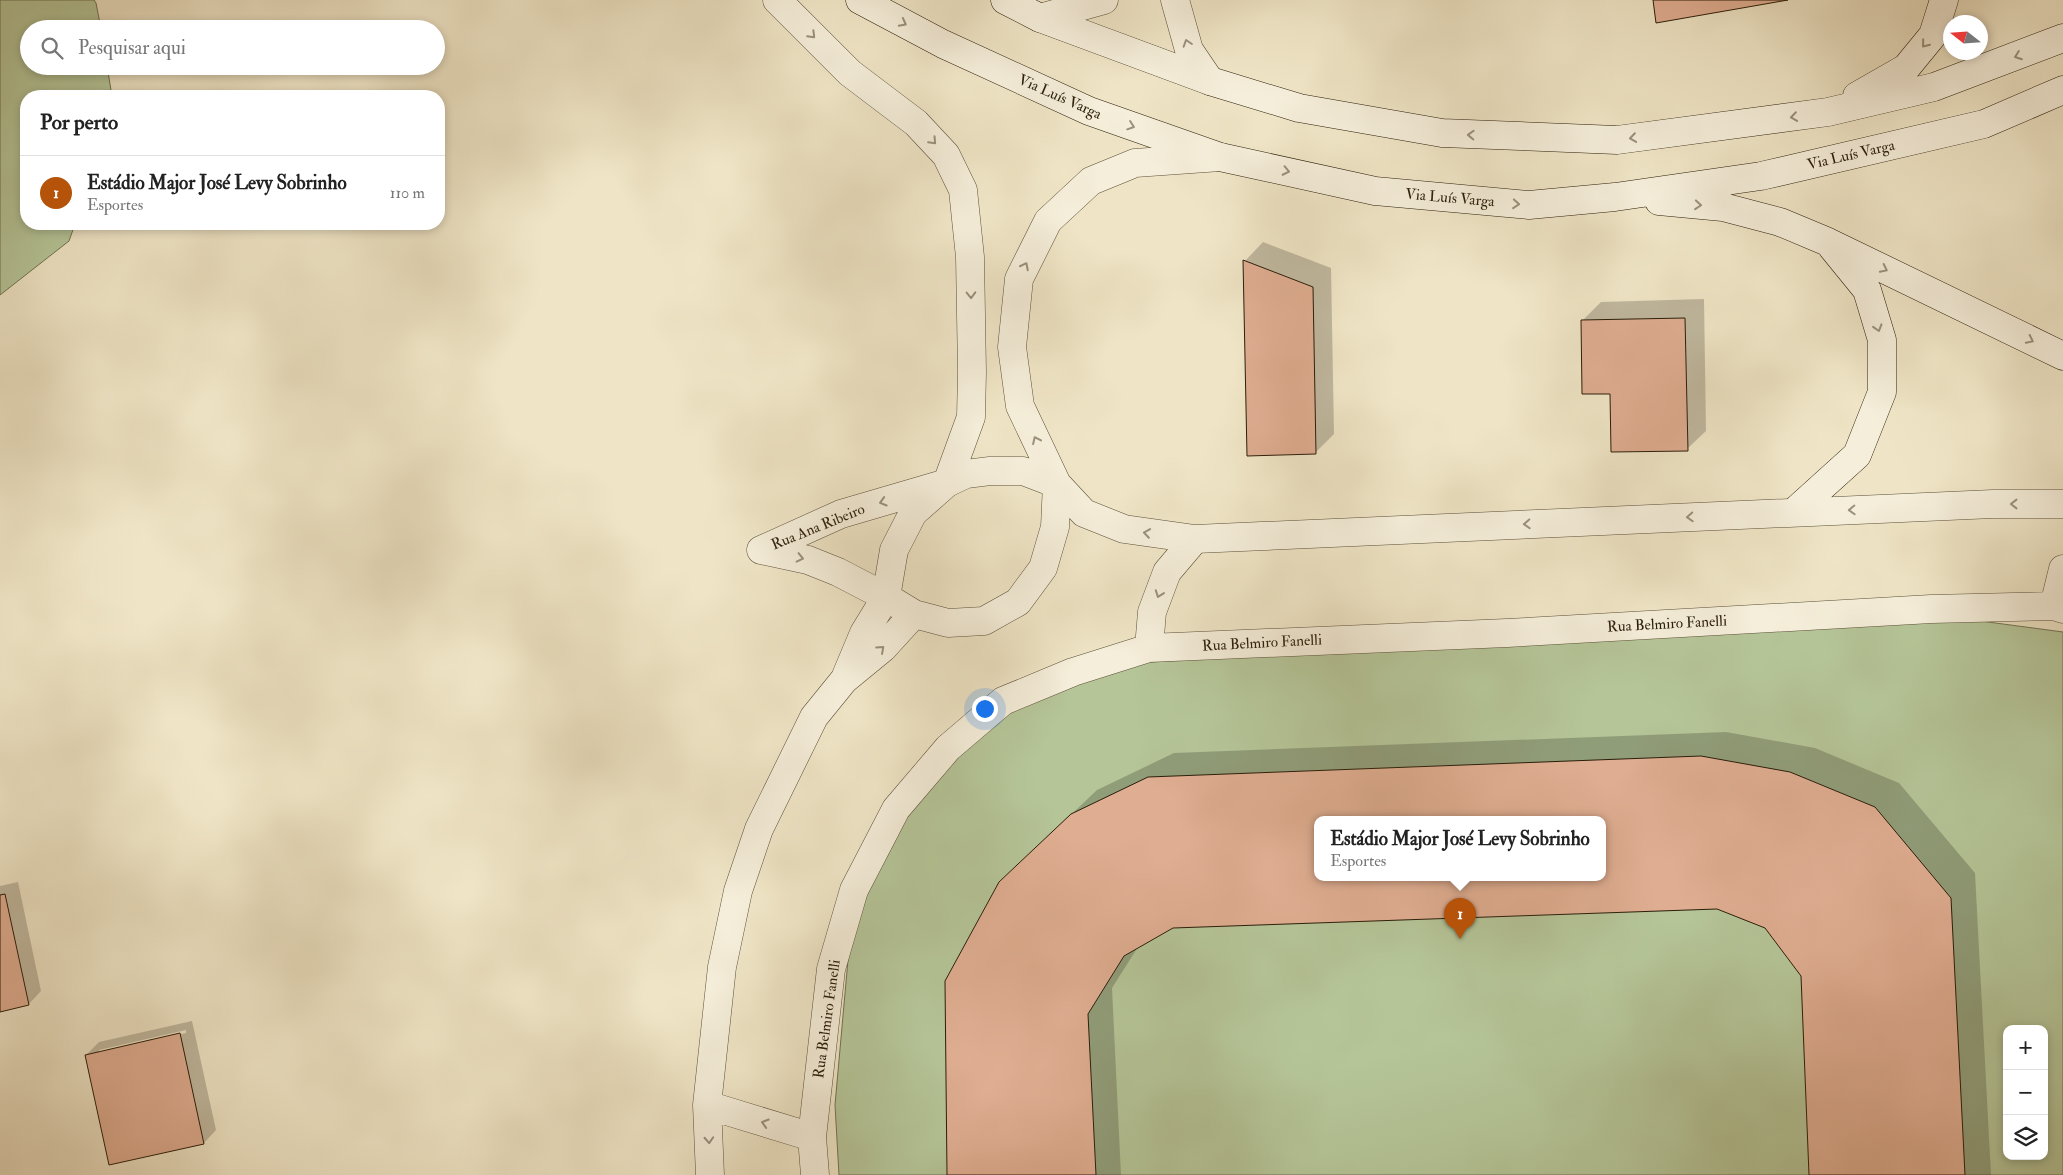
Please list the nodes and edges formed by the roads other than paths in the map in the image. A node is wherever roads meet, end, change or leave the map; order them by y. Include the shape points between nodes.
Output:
1 (777, 0) edge
2 (860, 0) edge
3 (1005, 0) edge
4 (1104, 0) edge
5 (1175, 0) edge
6 (1944, 0) edge
7 (1040, 18) junction
8 (2063, 38) edge
9 (1210, 81) junction
10 (2063, 90) edge
11 (1828, 112) junction
12 (1220, 157) junction
13 (1615, 197) junction
14 (1828, 242) junction
15 (2063, 356) edge
16 (947, 482) junction
17 (1057, 484) junction
18 (2063, 504) edge
19 (1794, 512) junction
20 (1195, 540) junction
21 (2063, 569) edge
22 (886, 597) junction
23 (2059, 607) edge
24 (914, 614) junction
25 (1149, 648) junction
26 (844, 680) junction
27 (707, 1105) junction
28 (812, 1137) junction
29 (710, 1175) edge
30 (815, 1175) edge

1 -> 16 street via 850,73 916,123 946,155 963,190 970,257 971,417
2 -> 12 street, Via Luís Varga via 943,44 1089,112
3 - 7 street
4 - 7 street
9 -> 5 street via 1189,50
6 -> 11 street via 1933,35 1906,68
7 - 9 street
8 -> 11 street via 1934,87
11 -> 9 street via 1617,140 1442,133 1299,108
10 - 13 street, Via Luís Varga via 1984,124 1761,176
12 -> 13 street, Via Luís Varga via 1375,191 1529,205
17 -> 12 street via 1020,406 1012,347 1018,279 1048,221 1091,180 1135,163
13 -> 14 street via 1722,207 1780,222
14 -> 15 street
14 -> 19 street via 1867,290 1882,340 1882,392 1857,455
16 - 17 street via 966,474 1023,471
16 - 22 street via 913,513 894,550
16 -> 22 street, Rua Ana Ribeiro via 842,514 761,550 808,560
20 -> 17 street via 1124,529 1084,513
17 - 24 street via 1055,527 1043,568 1018,602 984,621 948,623
18 -> 19 street
19 -> 20 street
20 -> 25 street via 1167,572 1152,612
21 - 23 street
22 - 24 street
22 - 26 street via 864,632
23 - 25 street, Rua Belmiro Fanelli via 1931,609
26 -> 24 street via 883,648
25 - 28 street, Rua Belmiro Fanelli via 1073,672 1002,701 948,748 896,809 854,890 831,969
26 - 27 street via 814,717 760,829 738,891 722,967
28 -> 27 street
27 -> 29 street
28 - 30 street, Rua Belmiro Fanelli

